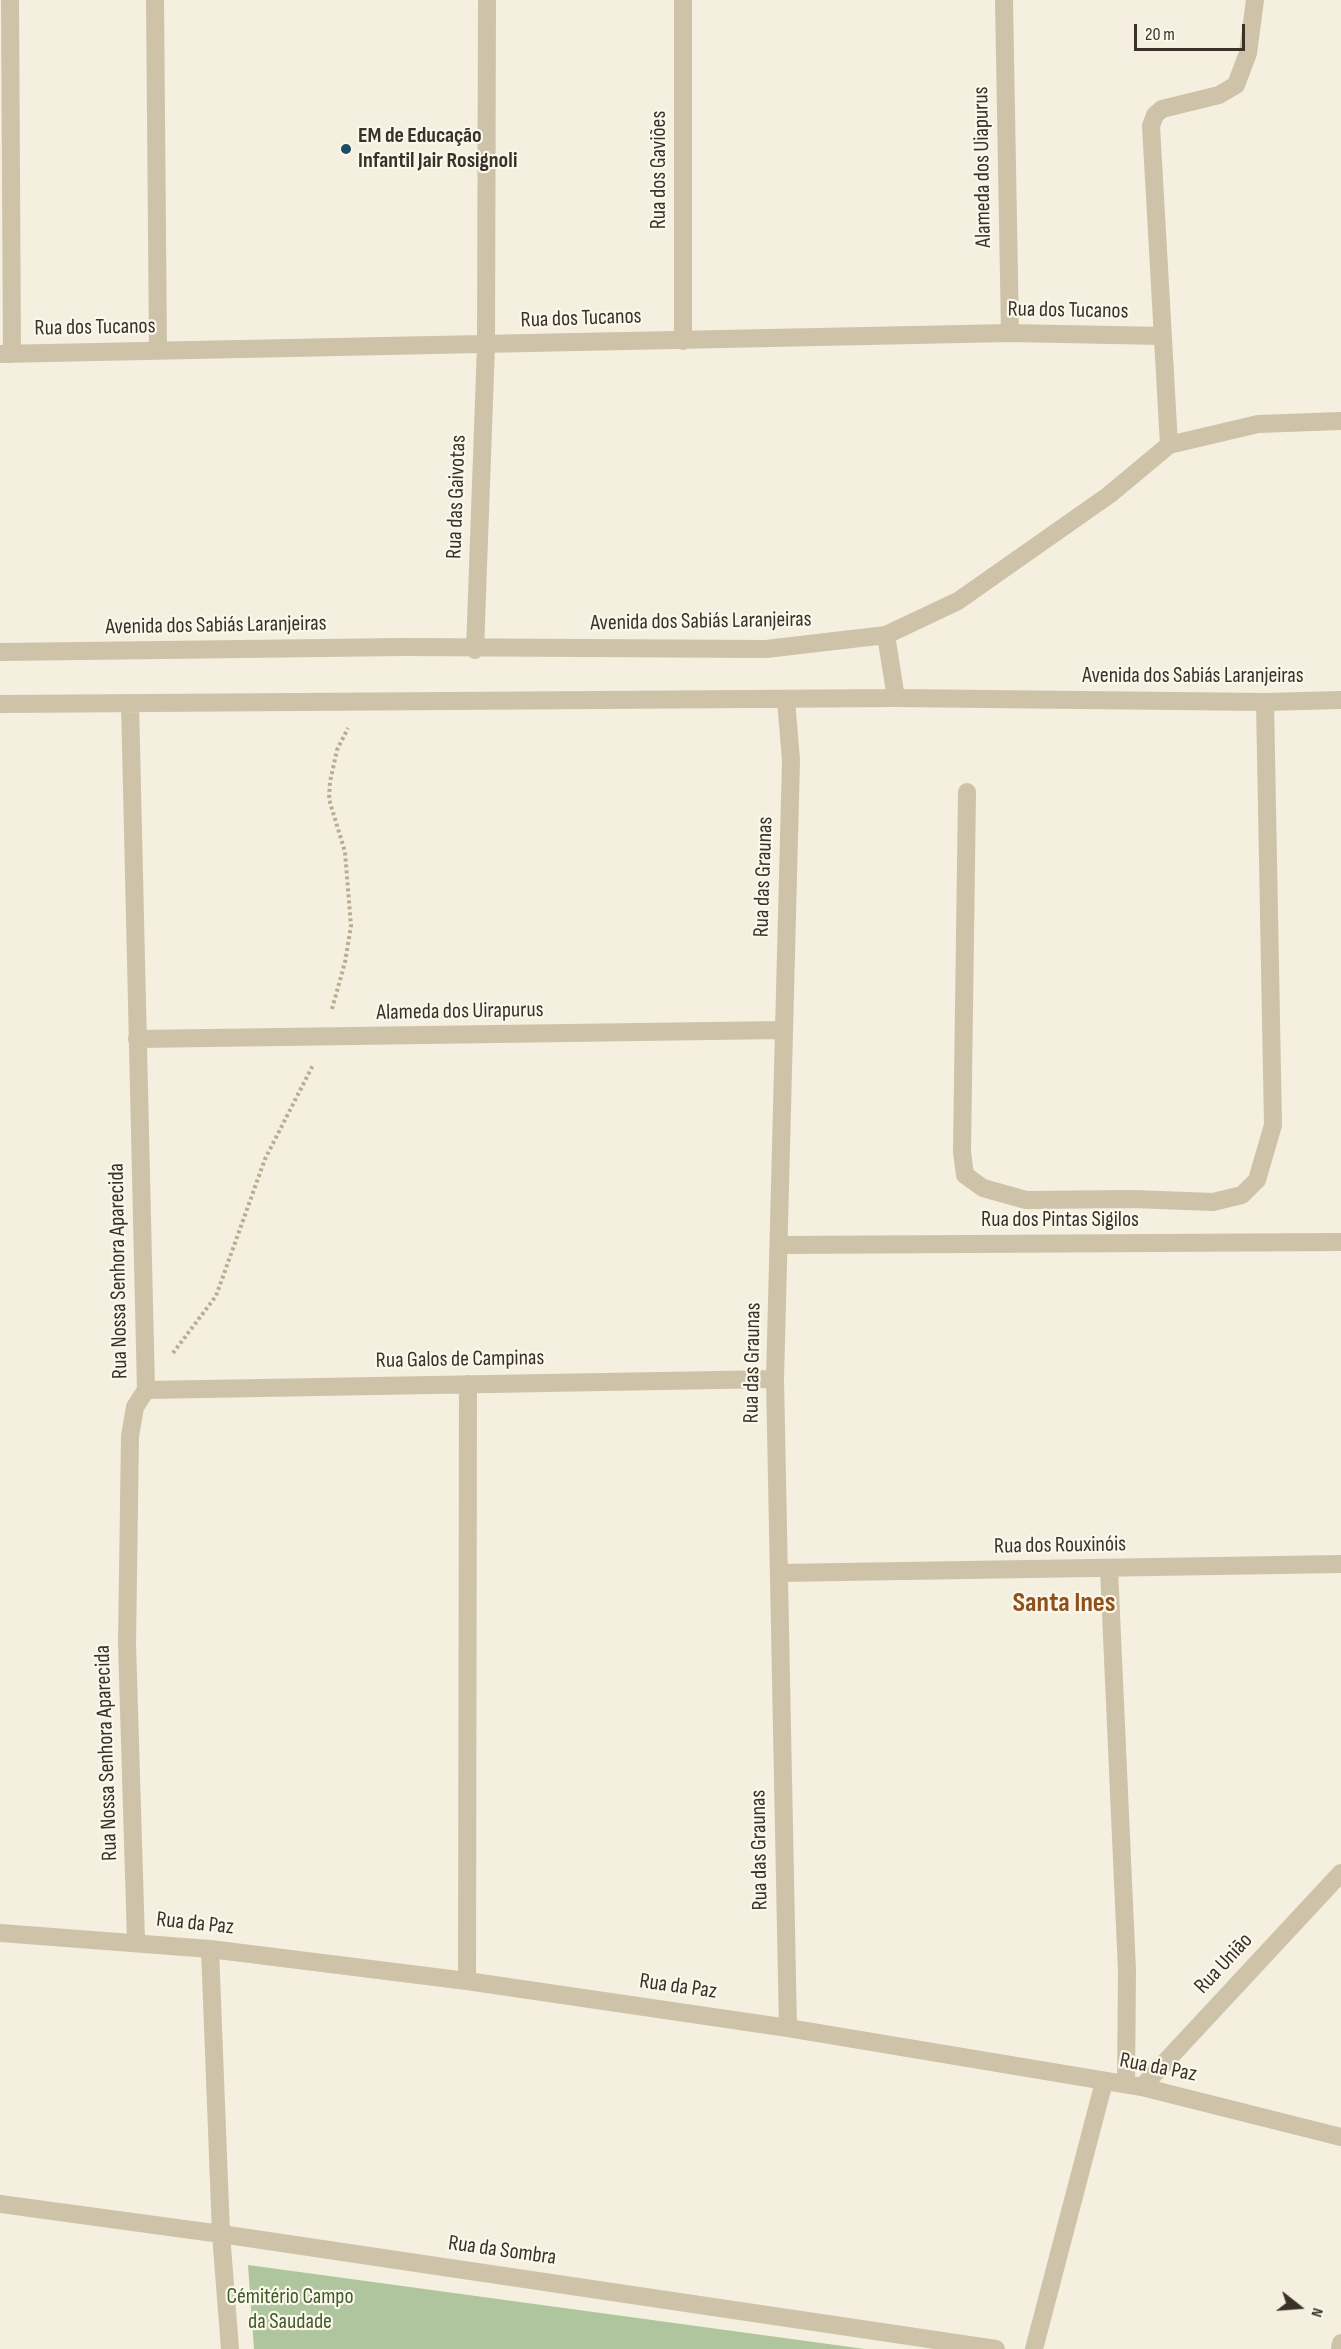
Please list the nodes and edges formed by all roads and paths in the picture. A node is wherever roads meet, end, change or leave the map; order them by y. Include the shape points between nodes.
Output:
1 (10, 0) edge
2 (155, 0) edge
3 (487, 0) edge
4 (683, 0) edge
5 (1004, 0) edge
6 (1255, 0) edge
7 (1010, 333) junction
8 (1163, 336) junction
9 (683, 341) junction
10 (486, 346) junction
11 (158, 350) junction
12 (6, 354) edge
13 (1341, 421) edge
14 (1169, 445) junction
15 (886, 635) junction
16 (475, 650) junction
17 (0, 652) edge
18 (896, 698) junction
19 (786, 700) junction
20 (1341, 700) edge
21 (1265, 702) junction
22 (129, 703) junction
23 (0, 704) edge
24 (967, 792) dead end
25 (783, 1030) junction
26 (137, 1039) junction
27 (1341, 1242) edge
28 (780, 1245) junction
29 (775, 1379) junction
30 (468, 1384) junction
31 (146, 1390) junction
32 (1341, 1564) edge
33 (1109, 1569) junction
34 (779, 1573) junction
35 (1341, 1874) edge
36 (0, 1933) edge
37 (136, 1941) junction
38 (210, 1949) junction
39 (467, 1981) junction
40 (788, 2028) junction
41 (1104, 2082) junction
42 (1134, 2086) junction
43 (1341, 2137) edge
44 (0, 2204) edge
45 (221, 2234) junction
46 (1341, 2343) edge
47 (230, 2349) edge
48 (996, 2349) edge
49 (1034, 2349) edge
50 (1340, 2349) edge

1 - 12 street
2 - 11 street
3 - 10 street, Rua das Gaivotas
4 - 9 street, Rua dos Gaviões
5 - 7 street, Alameda dos Uiapurus
6 - 8 street, Rua dos Tucanos via 1248,53 1236,85 1219,95 1162,109 1151,126
7 - 8 street, Rua dos Tucanos
7 - 9 street, Rua dos Tucanos
8 - 14 street, Rua dos Tucanos
9 - 10 street, Rua dos Tucanos
10 - 11 street, Rua dos Tucanos
10 - 16 street, Rua das Gaivotas
11 - 12 street, Rua dos Tucanos
13 - 14 street, Avenida dos Sabiás Laranjeiras via 1258,424
14 - 15 street, Avenida dos Sabiás Laranjeiras via 1109,495 958,601
15 - 16 street, Avenida dos Sabiás Laranjeiras via 766,649
15 - 18 street
16 - 17 street, Avenida dos Sabiás Laranjeiras via 403,647
18 - 19 street, Avenida dos Sabiás Laranjeiras
18 - 21 street, Avenida dos Sabiás Laranjeiras
19 - 22 street, Avenida dos Sabiás Laranjeiras
19 - 25 street, Rua das Graunas via 791,759
20 - 21 street, Avenida dos Sabiás Laranjeiras
21 - 24 street via 1274,1125 1257,1180 1242,1195 1213,1202 1133,1198 1026,1200 983,1188 965,1175 962,1152
22 - 23 street, Avenida dos Sabiás Laranjeiras
22 - 26 street, Rua Nossa Senhora Aparecida
25 - 26 street, Alameda dos Uirapurus
25 - 28 street, Rua das Graunas
26 - 31 street, Rua Nossa Senhora Aparecida
27 - 28 street, Rua dos Pintas Sigilos
28 - 29 street, Rua das Graunas
29 - 30 street, Rua Galos de Campinas
29 - 34 street, Rua das Graunas
30 - 31 street, Rua Galos de Campinas
30 - 39 street
31 - 37 street, Rua Nossa Senhora Aparecida via 135,1407 130,1436 127,1643
32 - 33 street, Rua dos Rouxinóis
33 - 34 street, Rua dos Rouxinóis
33 - 42 street
34 - 40 street, Rua das Graunas
35 - 42 street, Rua União
36 - 37 street, Rua da Paz
37 - 38 street, Rua da Paz
38 - 39 street, Rua da Paz
38 - 45 street
39 - 40 street, Rua da Paz
40 - 41 street, Rua da Paz
41 - 42 street, Rua da Paz
41 - 49 street
42 - 43 street, Rua da Paz
44 - 45 street, Rua da Sombra
45 - 47 street
45 - 48 street, Rua da Sombra
46 - 50 street

